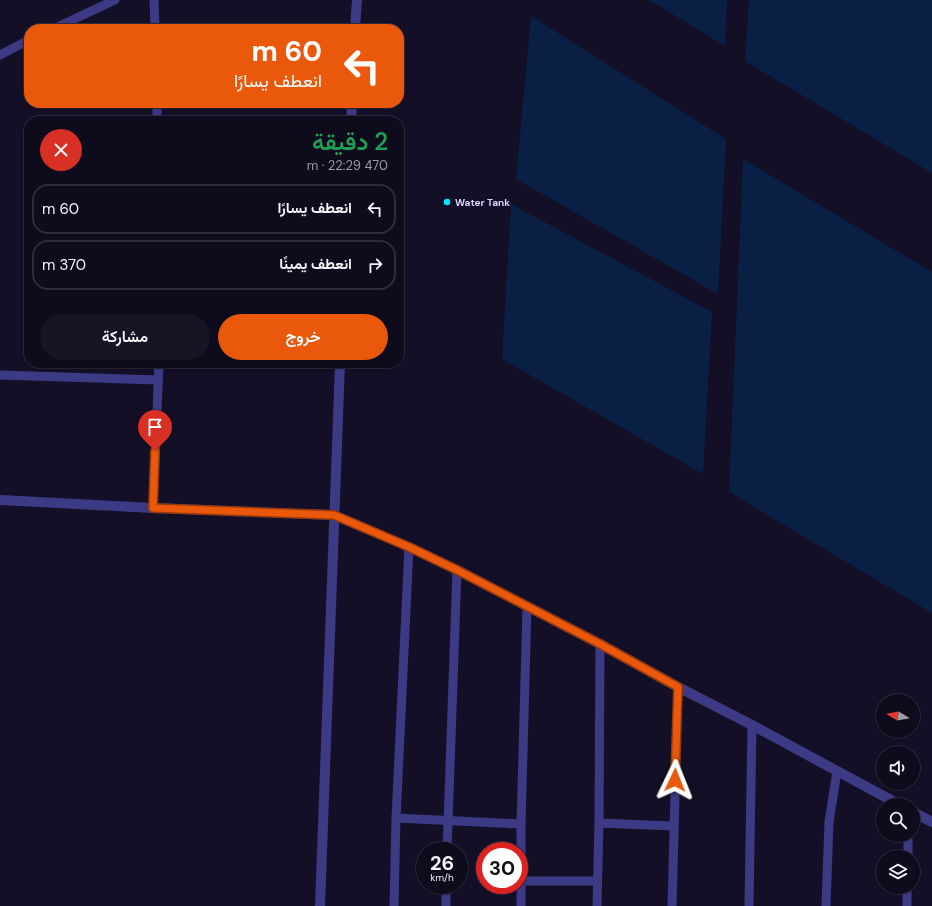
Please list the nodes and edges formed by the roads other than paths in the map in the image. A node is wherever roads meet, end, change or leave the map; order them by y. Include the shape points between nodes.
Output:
1 (115, 0) edge
2 (154, 0) edge
3 (356, 0) edge
4 (64, 24) edge
5 (155, 24) edge
6 (355, 24) edge
7 (24, 43) edge
8 (0, 55) edge
9 (159, 368) edge
10 (340, 368) edge
11 (0, 375) edge
12 (158, 380) junction
13 (0, 500) edge
14 (153, 508) junction
15 (334, 515) junction
16 (409, 547) junction
17 (457, 570) junction
18 (527, 608) junction
19 (600, 644) junction
20 (678, 687) junction
21 (752, 725) junction
22 (837, 771) junction
23 (887, 798) edge
24 (920, 816) edge
25 (396, 818) junction
26 (447, 821) junction
27 (932, 822) edge
28 (599, 823) junction
29 (521, 824) junction
30 (673, 826) junction
31 (447, 842) edge
32 (521, 842) edge
33 (528, 881) edge
34 (597, 881) junction
35 (446, 894) edge
36 (521, 894) edge
37 (907, 894) edge
38 (320, 906) edge
39 (394, 906) edge
40 (446, 906) edge
41 (521, 906) edge
42 (598, 906) edge
43 (672, 906) edge
44 (749, 906) edge
45 (826, 906) edge
46 (907, 906) edge

1 - 4 street
2 - 5 street
3 - 6 street
7 - 8 street
9 - 12 street
10 - 15 street
11 - 12 street
12 - 14 street
13 - 14 street
14 - 15 street
15 - 16 street
15 - 38 street
16 - 17 street
16 - 25 street
17 - 18 street
17 - 26 street
18 - 19 street
18 - 29 street
19 - 20 street
19 - 28 street
20 - 21 street
20 - 30 street
21 - 22 street
21 - 44 street
22 - 23 street
22 - 45 street via 829,822
24 - 27 street
25 - 26 street
25 - 39 street
26 - 29 street
26 - 31 street
28 - 30 street
28 - 34 street
29 - 32 street
30 - 43 street
33 - 34 street
34 - 42 street
35 - 40 street
36 - 41 street
37 - 46 street

